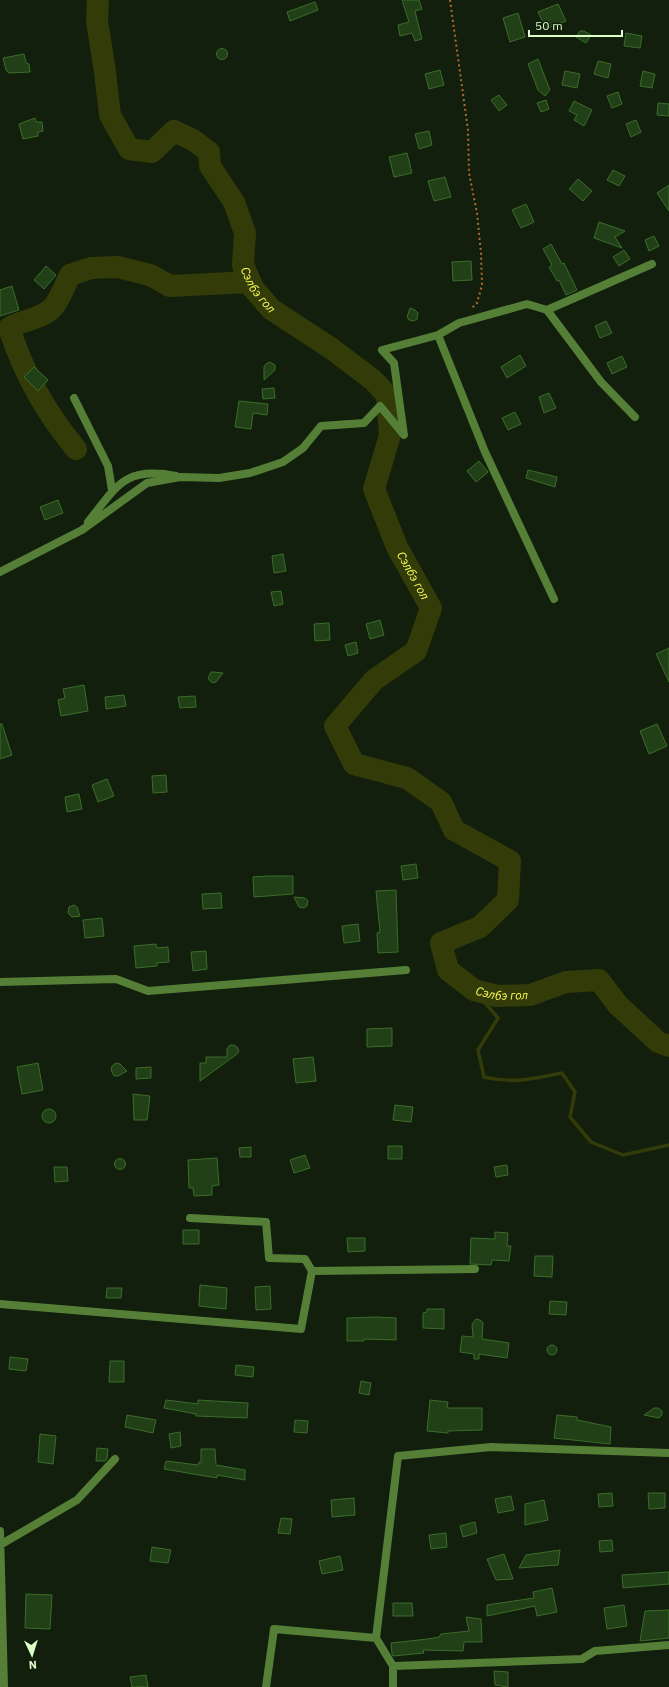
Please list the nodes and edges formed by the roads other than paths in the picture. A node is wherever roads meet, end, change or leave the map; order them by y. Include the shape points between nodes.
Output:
1 (652, 264) dead end
2 (547, 310) junction
3 (438, 335) junction
4 (74, 398) dead end
5 (635, 417) dead end
6 (180, 477) junction
7 (112, 490) junction
8 (82, 530) junction
9 (0, 572) edge
10 (554, 599) dead end
11 (406, 970) dead end
12 (0, 982) edge
13 (190, 1218) dead end
14 (475, 1269) dead end
15 (312, 1271) junction
16 (0, 1304) edge
17 (669, 1453) edge
18 (115, 1459) dead end
19 (0, 1530) edge
20 (0, 1545) edge
21 (376, 1638) junction
22 (669, 1645) edge
23 (393, 1666) junction
24 (4, 1687) edge
25 (266, 1687) edge
26 (393, 1687) edge

1 - 2 street
2 - 3 street via 527,304 459,323
2 - 5 street via 601,382
3 - 6 street via 382,350 394,363 404,434 380,406 364,423 321,426 303,448 283,462 250,473 219,478
3 - 10 street via 486,452
4 - 7 street via 102,453 110,474
6 - 7 street via 157,472 140,475 121,482
6 - 8 street via 147,483
7 - 8 street
8 - 9 street
11 - 12 street via 148,991 116,979
13 - 15 street via 266,1222 269,1258 305,1259
14 - 15 street
15 - 16 street via 301,1329
17 - 21 street via 491,1447 398,1456
18 - 20 street via 78,1500
19 - 20 street
20 - 24 street
21 - 23 street
21 - 25 street via 274,1629
22 - 23 street via 595,1651 582,1658
23 - 26 street

